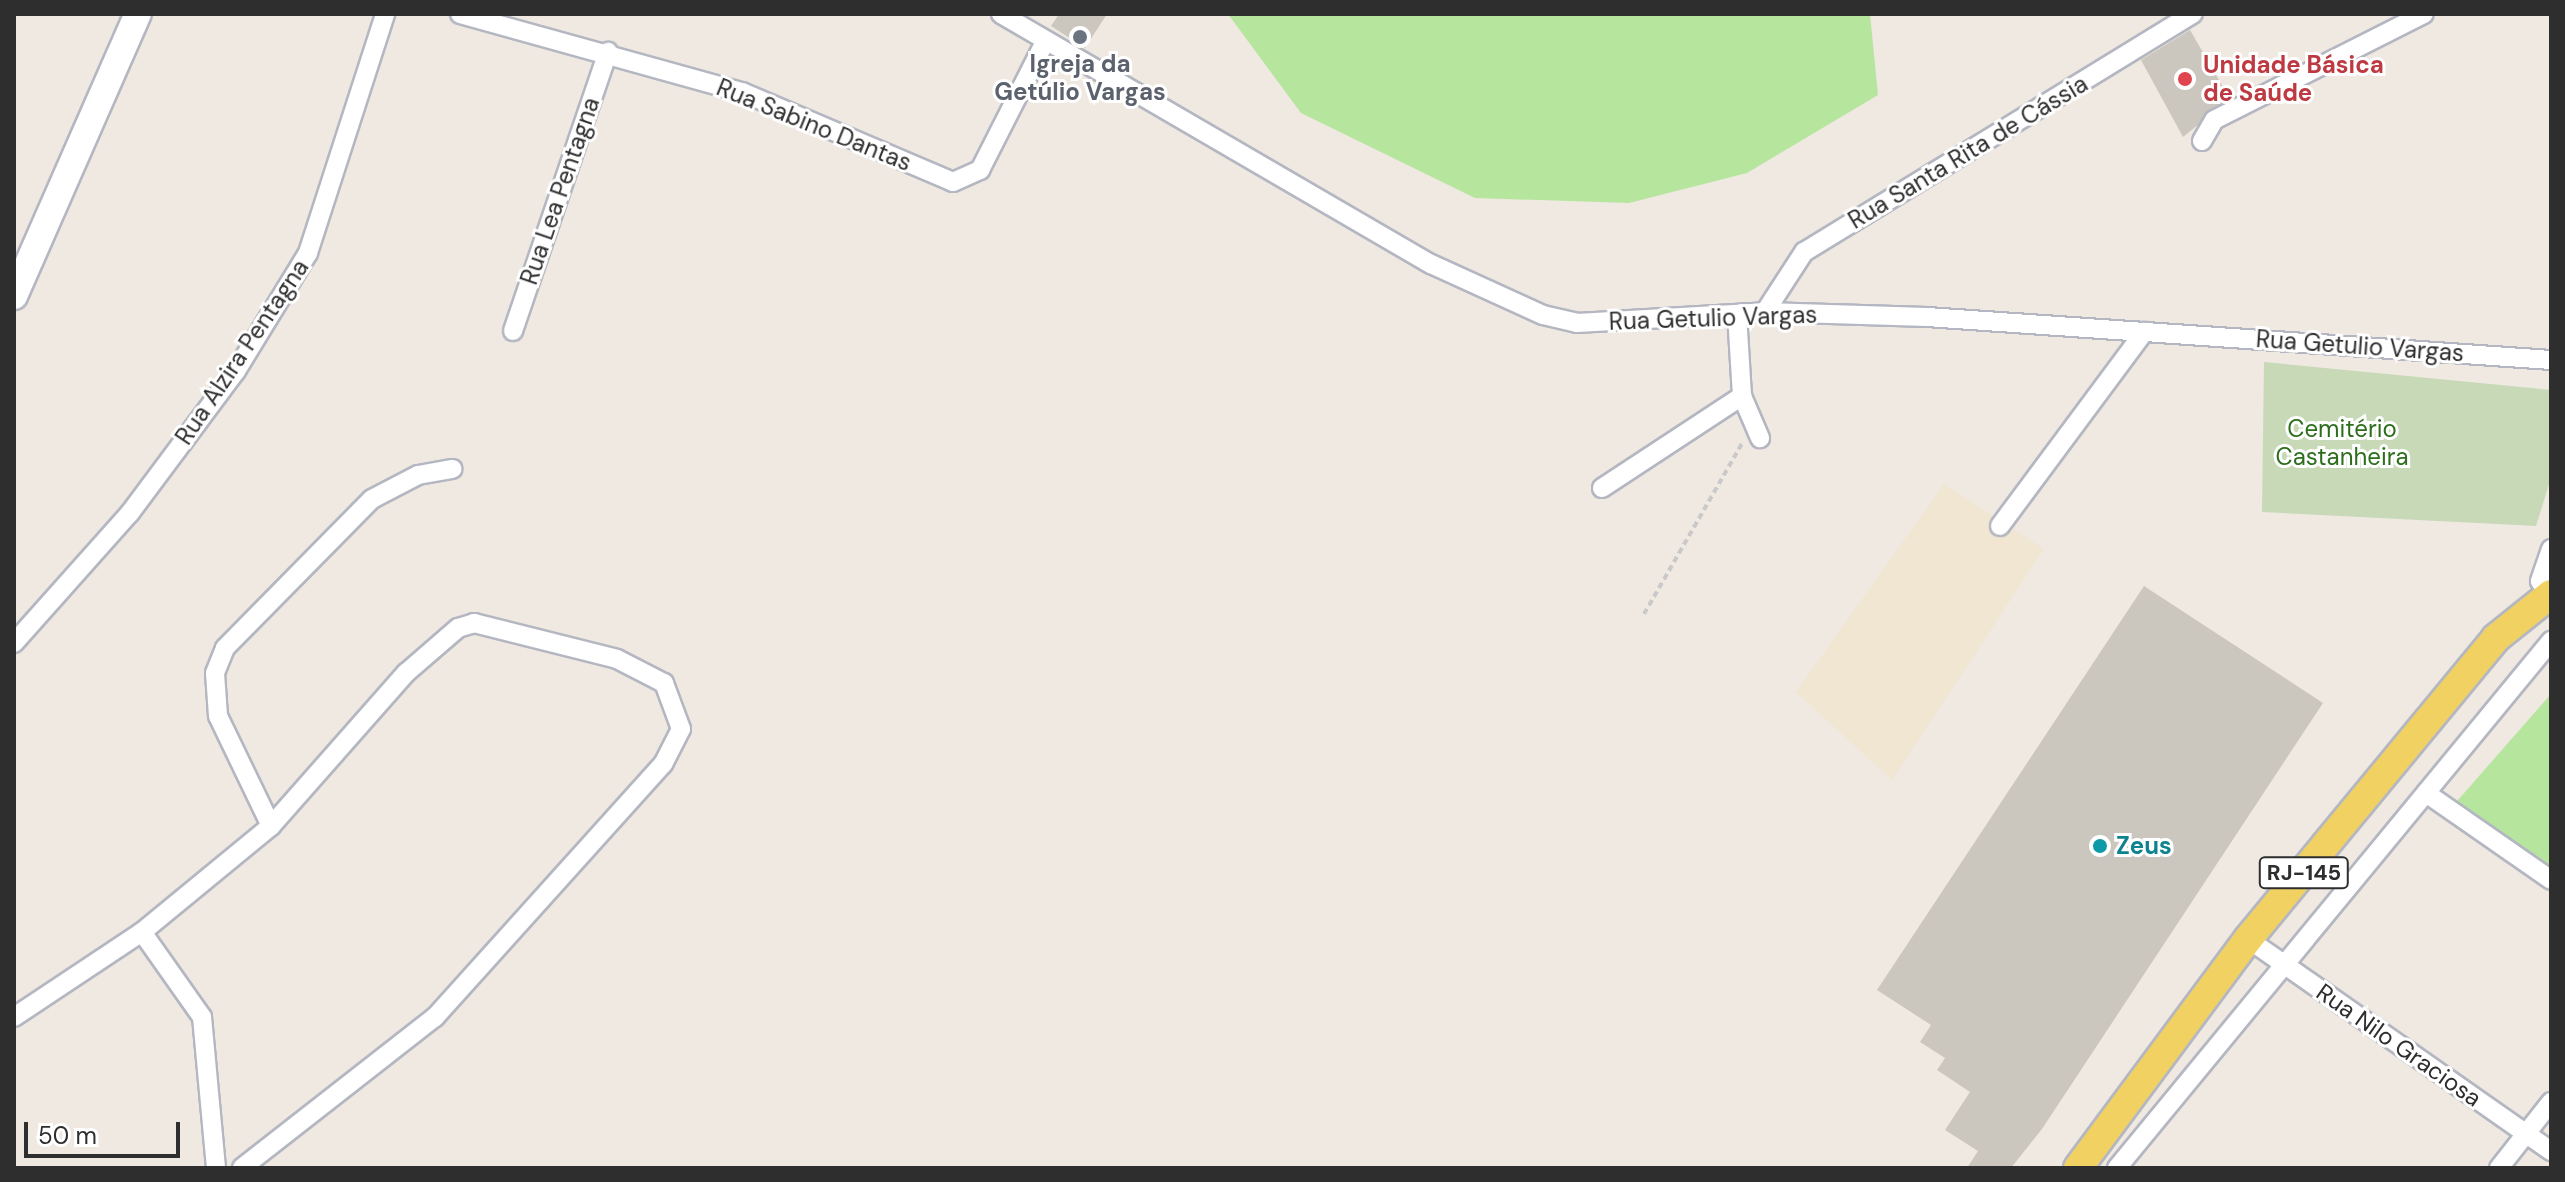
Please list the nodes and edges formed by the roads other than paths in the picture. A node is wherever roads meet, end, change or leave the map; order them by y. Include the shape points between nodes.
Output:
1 (138, 14) edge
2 (385, 14) edge
3 (460, 14) edge
4 (1001, 14) edge
5 (2193, 14) edge
6 (2424, 14) edge
7 (1045, 42) junction
8 (608, 52) junction
9 (2202, 141) dead end
10 (14, 296) edge
11 (1765, 312) junction
12 (1737, 314) junction
13 (513, 331) dead end
14 (2144, 332) junction
15 (2551, 360) edge
16 (1742, 396) junction
17 (1757, 431) road end
18 (452, 469) dead end
19 (1602, 488) dead end
20 (2000, 526) dead end
21 (2551, 549) edge
22 (2550, 596) edge
23 (2551, 641) edge
24 (14, 643) edge
25 (2426, 793) junction
26 (271, 826) junction
27 (2551, 880) edge
28 (142, 932) junction
29 (2248, 939) junction
30 (2282, 964) junction
31 (14, 1017) edge
32 (2551, 1102) edge
33 (2529, 1134) junction
34 (2551, 1151) edge
35 (216, 1168) edge
36 (242, 1168) edge
37 (2078, 1168) edge
38 (2117, 1168) edge
39 (2499, 1168) edge

1 - 10 street
2 - 24 street, Rua Alzira Pentagna via 308,253 236,371 130,513
3 - 8 street, Rua Sabino Dantas
4 - 7 street, Rua Getulio Vargas
5 - 11 street, Rua Santa Rita de Cássia via 1804,252
6 - 9 street via 2214,120
7 - 8 street, Rua Sabino Dantas via 980,170 953,182 742,92
7 - 12 street, Rua Getulio Vargas via 1493,298 1577,323
8 - 13 street, Rua Lea Pentagna
11 - 12 street, Rua Getulio Vargas
11 - 14 street, Rua Getulio Vargas
12 - 16 street
14 - 15 street, Rua Getulio Vargas
14 - 20 street
16 - 17 street
16 - 19 street
18 - 26 street via 418,475 372,499 225,648 215,673 218,716
21 - 22 street via 2540,581
22 - 29 main road, RJ-145 via 2496,638
23 - 25 street
25 - 27 street
25 - 30 street
26 - 28 street
26 - 36 street via 406,673 458,628 474,623 617,659 664,683 677,703 681,729 663,764 435,1017
28 - 31 street
28 - 35 street via 202,1017
29 - 30 street, Rua Nilo Graciosa
29 - 37 main road, RJ-145
30 - 33 street, Rua Nilo Graciosa
30 - 38 street
32 - 33 street
33 - 34 street, Rua Nilo Graciosa
33 - 39 street

